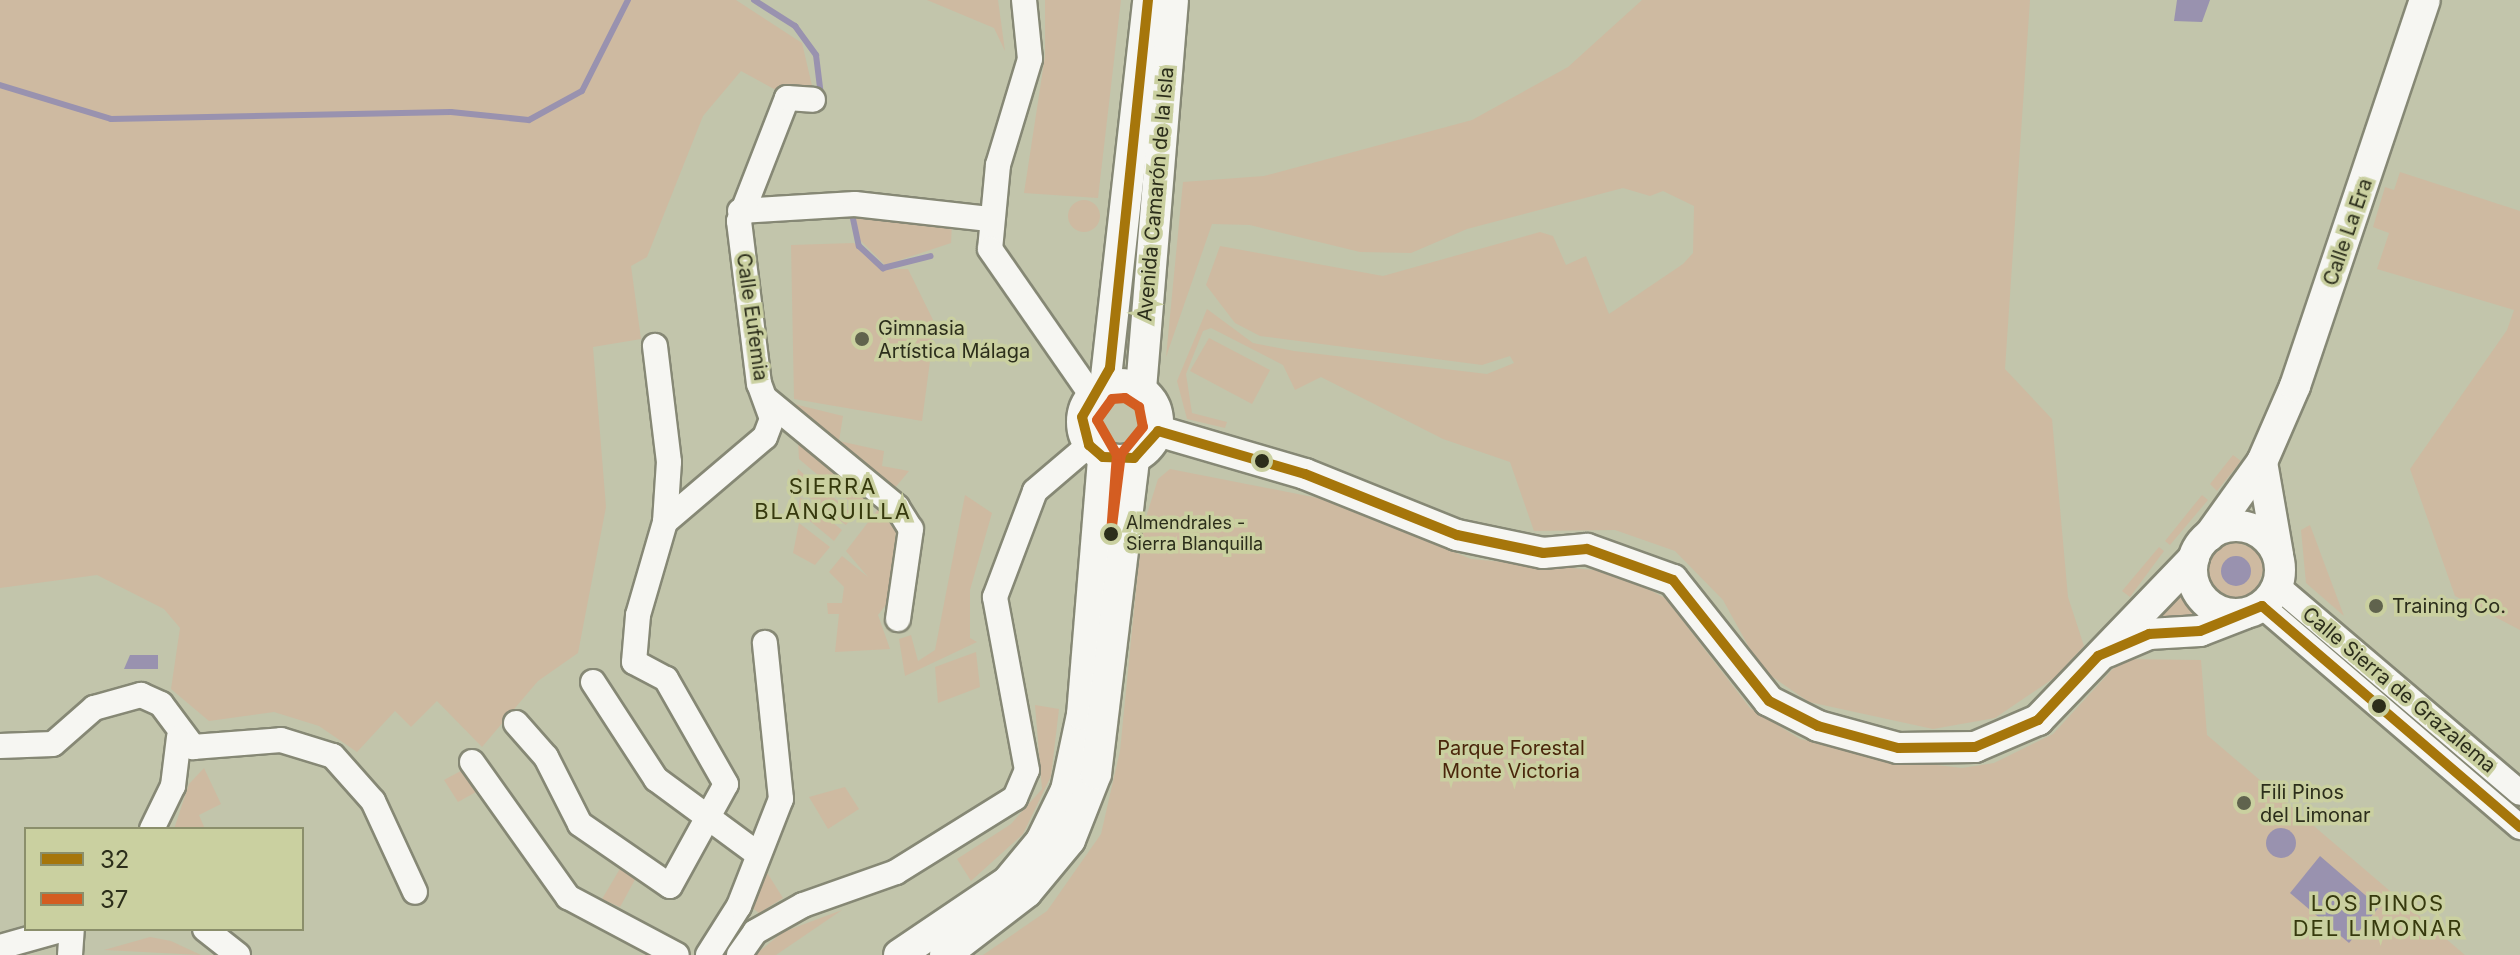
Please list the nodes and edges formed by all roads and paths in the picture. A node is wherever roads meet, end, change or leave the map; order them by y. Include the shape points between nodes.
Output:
1 (1024, 0) edge
2 (1148, 0) edge
3 (1173, 0) edge
4 (2425, 0) edge
5 (813, 100) dead end
6 (740, 211) junction
7 (989, 219) junction
8 (655, 346) dead end
9 (1141, 389) junction
10 (1098, 391) junction
11 (766, 399) junction
12 (1158, 431) junction
13 (1096, 451) junction
14 (1134, 458) junction
15 (2262, 462) junction
16 (665, 522) junction
17 (2202, 547) junction
18 (2278, 555) junction
19 (2263, 602) junction
20 (898, 619) dead end
21 (765, 643) dead end
22 (2098, 656) junction
23 (593, 682) dead end
24 (516, 723) dead end
25 (179, 737) junction
26 (0, 746) edge
27 (472, 762) dead end
28 (2520, 793) edge
29 (713, 817) junction
30 (153, 827) edge
31 (2520, 827) edge
32 (755, 852) junction
33 (415, 892) dead end
34 (51, 931) edge
35 (72, 931) edge
36 (208, 931) edge
37 (4, 938) edge
38 (70, 955) edge
39 (238, 955) edge
40 (677, 955) edge
41 (708, 955) edge
42 (739, 955) edge
43 (899, 955) edge
44 (945, 955) edge

1 - 7 street via 1030,59
2 - 10 main road, Avenida Camarón de la Isla
3 - 9 main road, Avenida Camarón de la Isla
4 - 15 main road, Calle La Era via 2295,386
5 - 6 street via 787,98
6 - 7 street via 855,204
6 - 11 street, Calle Eufemia
7 - 10 street via 992,261
8 - 16 street via 669,462
9 - 10 main road
9 - 12 main road via 1158,414
10 - 13 main road via 1082,417
11 - 16 street, Calle Eufemia via 772,419 765,437
11 - 20 street via 897,507 911,529
12 - 14 main road
12 - 22 main road via 1305,474 1457,535 1543,553 1587,549 1673,580 1769,701 1818,726 1898,748 1975,747 2038,720
13 - 14 main road
13 - 42 street via 1035,491 995,597 1027,770 1015,798 973,829 896,872 803,905 755,932
13 - 43 main road via 1082,715 1066,790 1041,841 1007,882
14 - 44 main road via 1096,774 1070,840 1044,871
15 - 17 main road, Calle La Era
15 - 18 main road
16 - 29 street via 638,615 634,662 666,679 726,784
17 - 18 main road via 2233,527 2254,530
17 - 19 main road via 2196,589 2205,602 2221,612
17 - 22 main road, Calle La Era
18 - 19 main road
19 - 22 main road via 2200,631 2149,634
19 - 28 street, Calle Sierra de Grazalema
19 - 31 street, Calle Sierra de Grazalema
21 - 32 street via 781,799 770,835
23 - 29 street via 656,779
24 - 29 street via 546,757 580,824 670,886
25 - 26 street via 161,704 141,695 94,708 53,744
25 - 30 street via 173,786
25 - 33 street via 202,749 281,740 333,756 373,801
27 - 40 street via 502,794 548,878 568,897
29 - 32 street
32 - 41 street via 739,906
34 - 37 street
35 - 38 street
36 - 39 street

